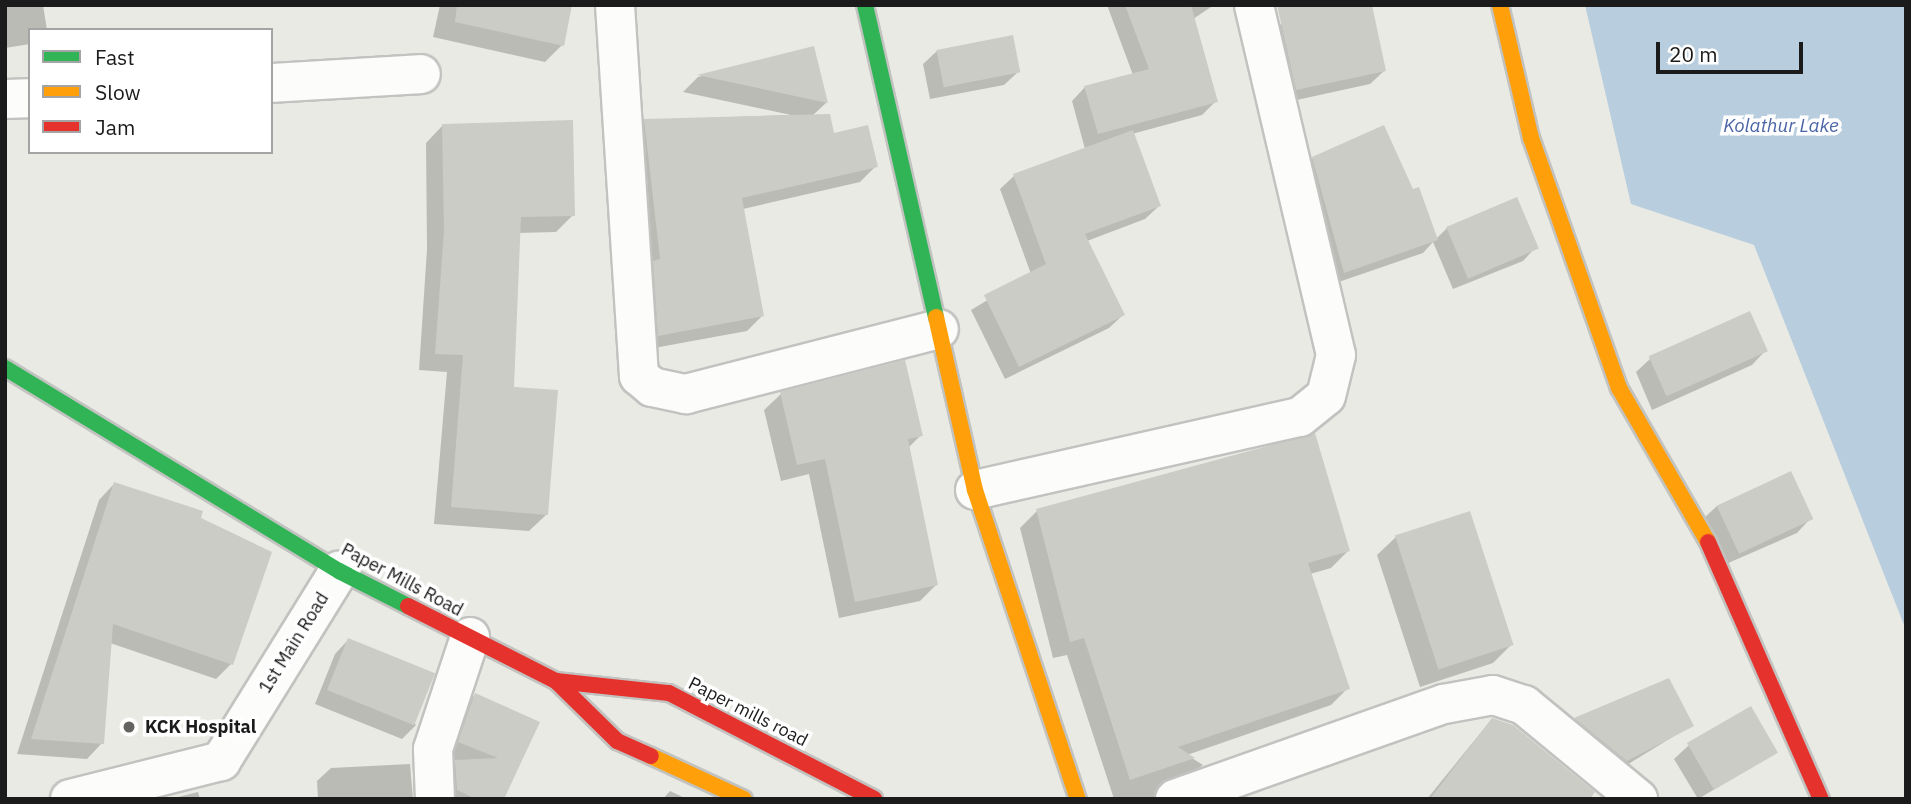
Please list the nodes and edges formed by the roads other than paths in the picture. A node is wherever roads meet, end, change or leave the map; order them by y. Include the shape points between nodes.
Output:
1 (615, 5) edge
2 (865, 5) edge
3 (1254, 5) edge
4 (1500, 5) edge
5 (421, 74) dead end
6 (273, 83) edge
7 (28, 98) edge
8 (5, 99) edge
9 (939, 329) junction
10 (5, 368) edge
11 (975, 490) junction
12 (339, 571) junction
13 (470, 637) junction
14 (556, 681) junction
15 (81, 798) edge
16 (435, 799) edge
17 (744, 799) edge
18 (873, 799) edge
19 (1078, 799) edge
20 (1175, 799) edge
21 (1638, 799) edge
22 (1821, 799) edge

1 - 9 street via 639,376 652,387 686,394
2 - 9 street
3 - 11 street via 1336,355 1326,396 1300,417
4 - 22 street via 1531,138 1619,388 1725,570
5 - 6 street
7 - 8 street
9 - 11 street
10 - 12 street, Paper Mills Road via 269,523
11 - 19 street
12 - 13 street, Paper Mills Road
12 - 15 street, 1st Main Road via 221,761
13 - 14 street, Paper Mills Road
13 - 16 street via 433,749
14 - 17 street, Paper Mills Road via 617,741
14 - 18 street, Paper mills road via 669,693
20 - 21 street via 1444,704 1493,695 1524,705

